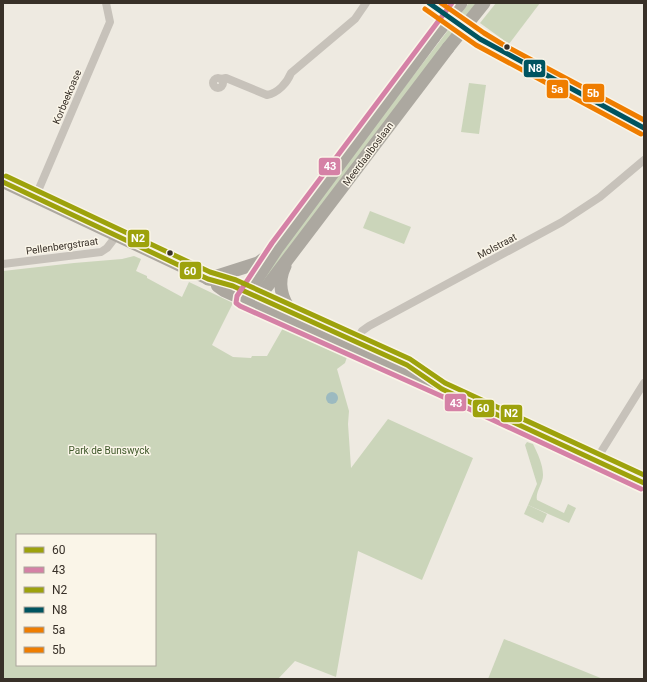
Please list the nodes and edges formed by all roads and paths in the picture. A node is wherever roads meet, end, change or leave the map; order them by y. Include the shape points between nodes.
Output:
1 (106, 3) edge
2 (366, 3) edge
3 (429, 3) edge
4 (461, 3) edge
5 (484, 3) edge
6 (221, 79) dead end
7 (644, 128) edge
8 (644, 160) edge
9 (3, 182) edge
10 (35, 198) junction
11 (117, 235) junction
12 (278, 247) junction
13 (291, 256) junction
14 (3, 264) edge
15 (208, 279) junction
16 (251, 298) junction
17 (292, 312) junction
18 (356, 341) junction
19 (644, 383) edge
20 (442, 389) junction
21 (596, 460) junction
22 (644, 483) edge

1 - 10 street, Korbeekoase via 110,22
2 - 6 street via 356,19 291,73 287,82 273,94 267,95 226,78
3 - 7 street via 499,50
4 - 12 highway, Meerdaalboslaan, bridge
5 - 13 highway, Meerdaalboslaan, bridge
8 - 18 street, Molstraat via 600,197 562,222 369,326
9 - 10 main road
10 - 11 main road
11 - 14 street, Pellenbergstraat via 101,252
11 - 15 main road
12 - 15 highway via 258,263
12 - 16 highway, Meerdaalboslaan
13 - 16 highway, Meerdaalboslaan
13 - 17 highway via 281,276 281,290 286,305
15 - 16 main road via 233,286
16 - 17 main road
16 - 20 main road
17 - 18 main road
18 - 20 main road via 408,365
19 - 21 street
20 - 21 main road
21 - 22 main road

